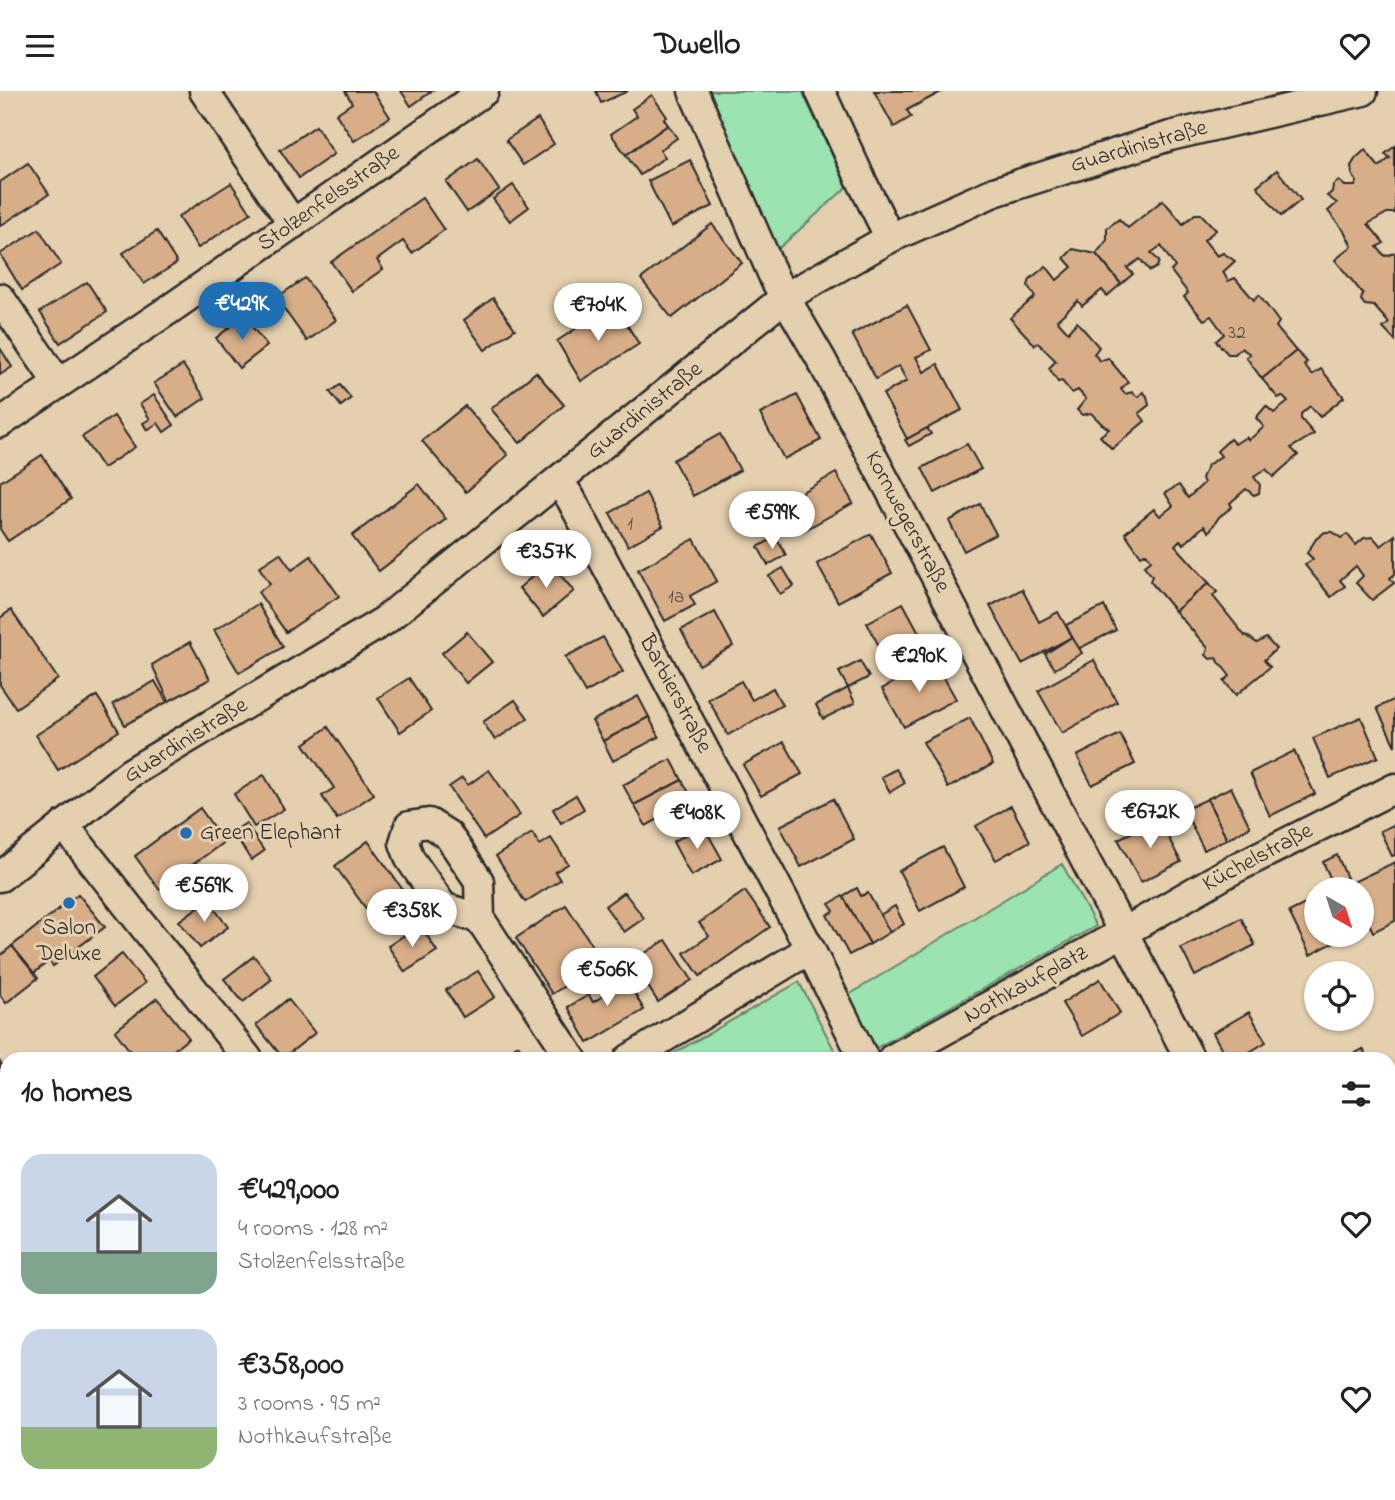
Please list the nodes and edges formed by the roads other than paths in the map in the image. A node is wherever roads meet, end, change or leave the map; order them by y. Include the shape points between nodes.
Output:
1 (204, 91) edge
2 (484, 91) edge
3 (693, 91) edge
4 (820, 91) edge
5 (1363, 91) edge
6 (293, 224) junction
7 (890, 238) junction
8 (0, 298) edge
9 (784, 298) junction
10 (58, 383) junction
11 (0, 423) edge
12 (559, 481) junction
13 (1395, 788) edge
14 (64, 825) junction
15 (0, 877) edge
16 (480, 919) dead end
17 (1124, 932) junction
18 (810, 949) junction
19 (242, 1052) edge
20 (567, 1052) edge
21 (641, 1052) edge
22 (861, 1052) edge
23 (905, 1052) edge
24 (1186, 1052) edge

1 - 6 street
2 - 6 street, Stolzenfelsstraße
3 - 9 street, Kornwegerstraße
4 - 7 street
5 - 7 street, Guardinistraße via 1170,136 994,192
6 - 10 street, Stolzenfelsstraße
7 - 9 street, Guardinistraße
8 - 10 street
9 - 12 street, Guardinistraße
9 - 17 street, Kornwegerstraße via 821,359
10 - 11 street, Stolzenfelsstraße
12 - 14 street, Guardinistraße via 384,621 130,773
12 - 18 street, Barbierstraße
13 - 17 street, Küchelstraße via 1232,870
14 - 15 street, Guardinistraße
14 - 19 street
16 - 20 street
17 - 23 street, Nothkaufplatz
17 - 24 street, Kornwegerstraße
18 - 21 street
18 - 22 street, Barbierstraße

